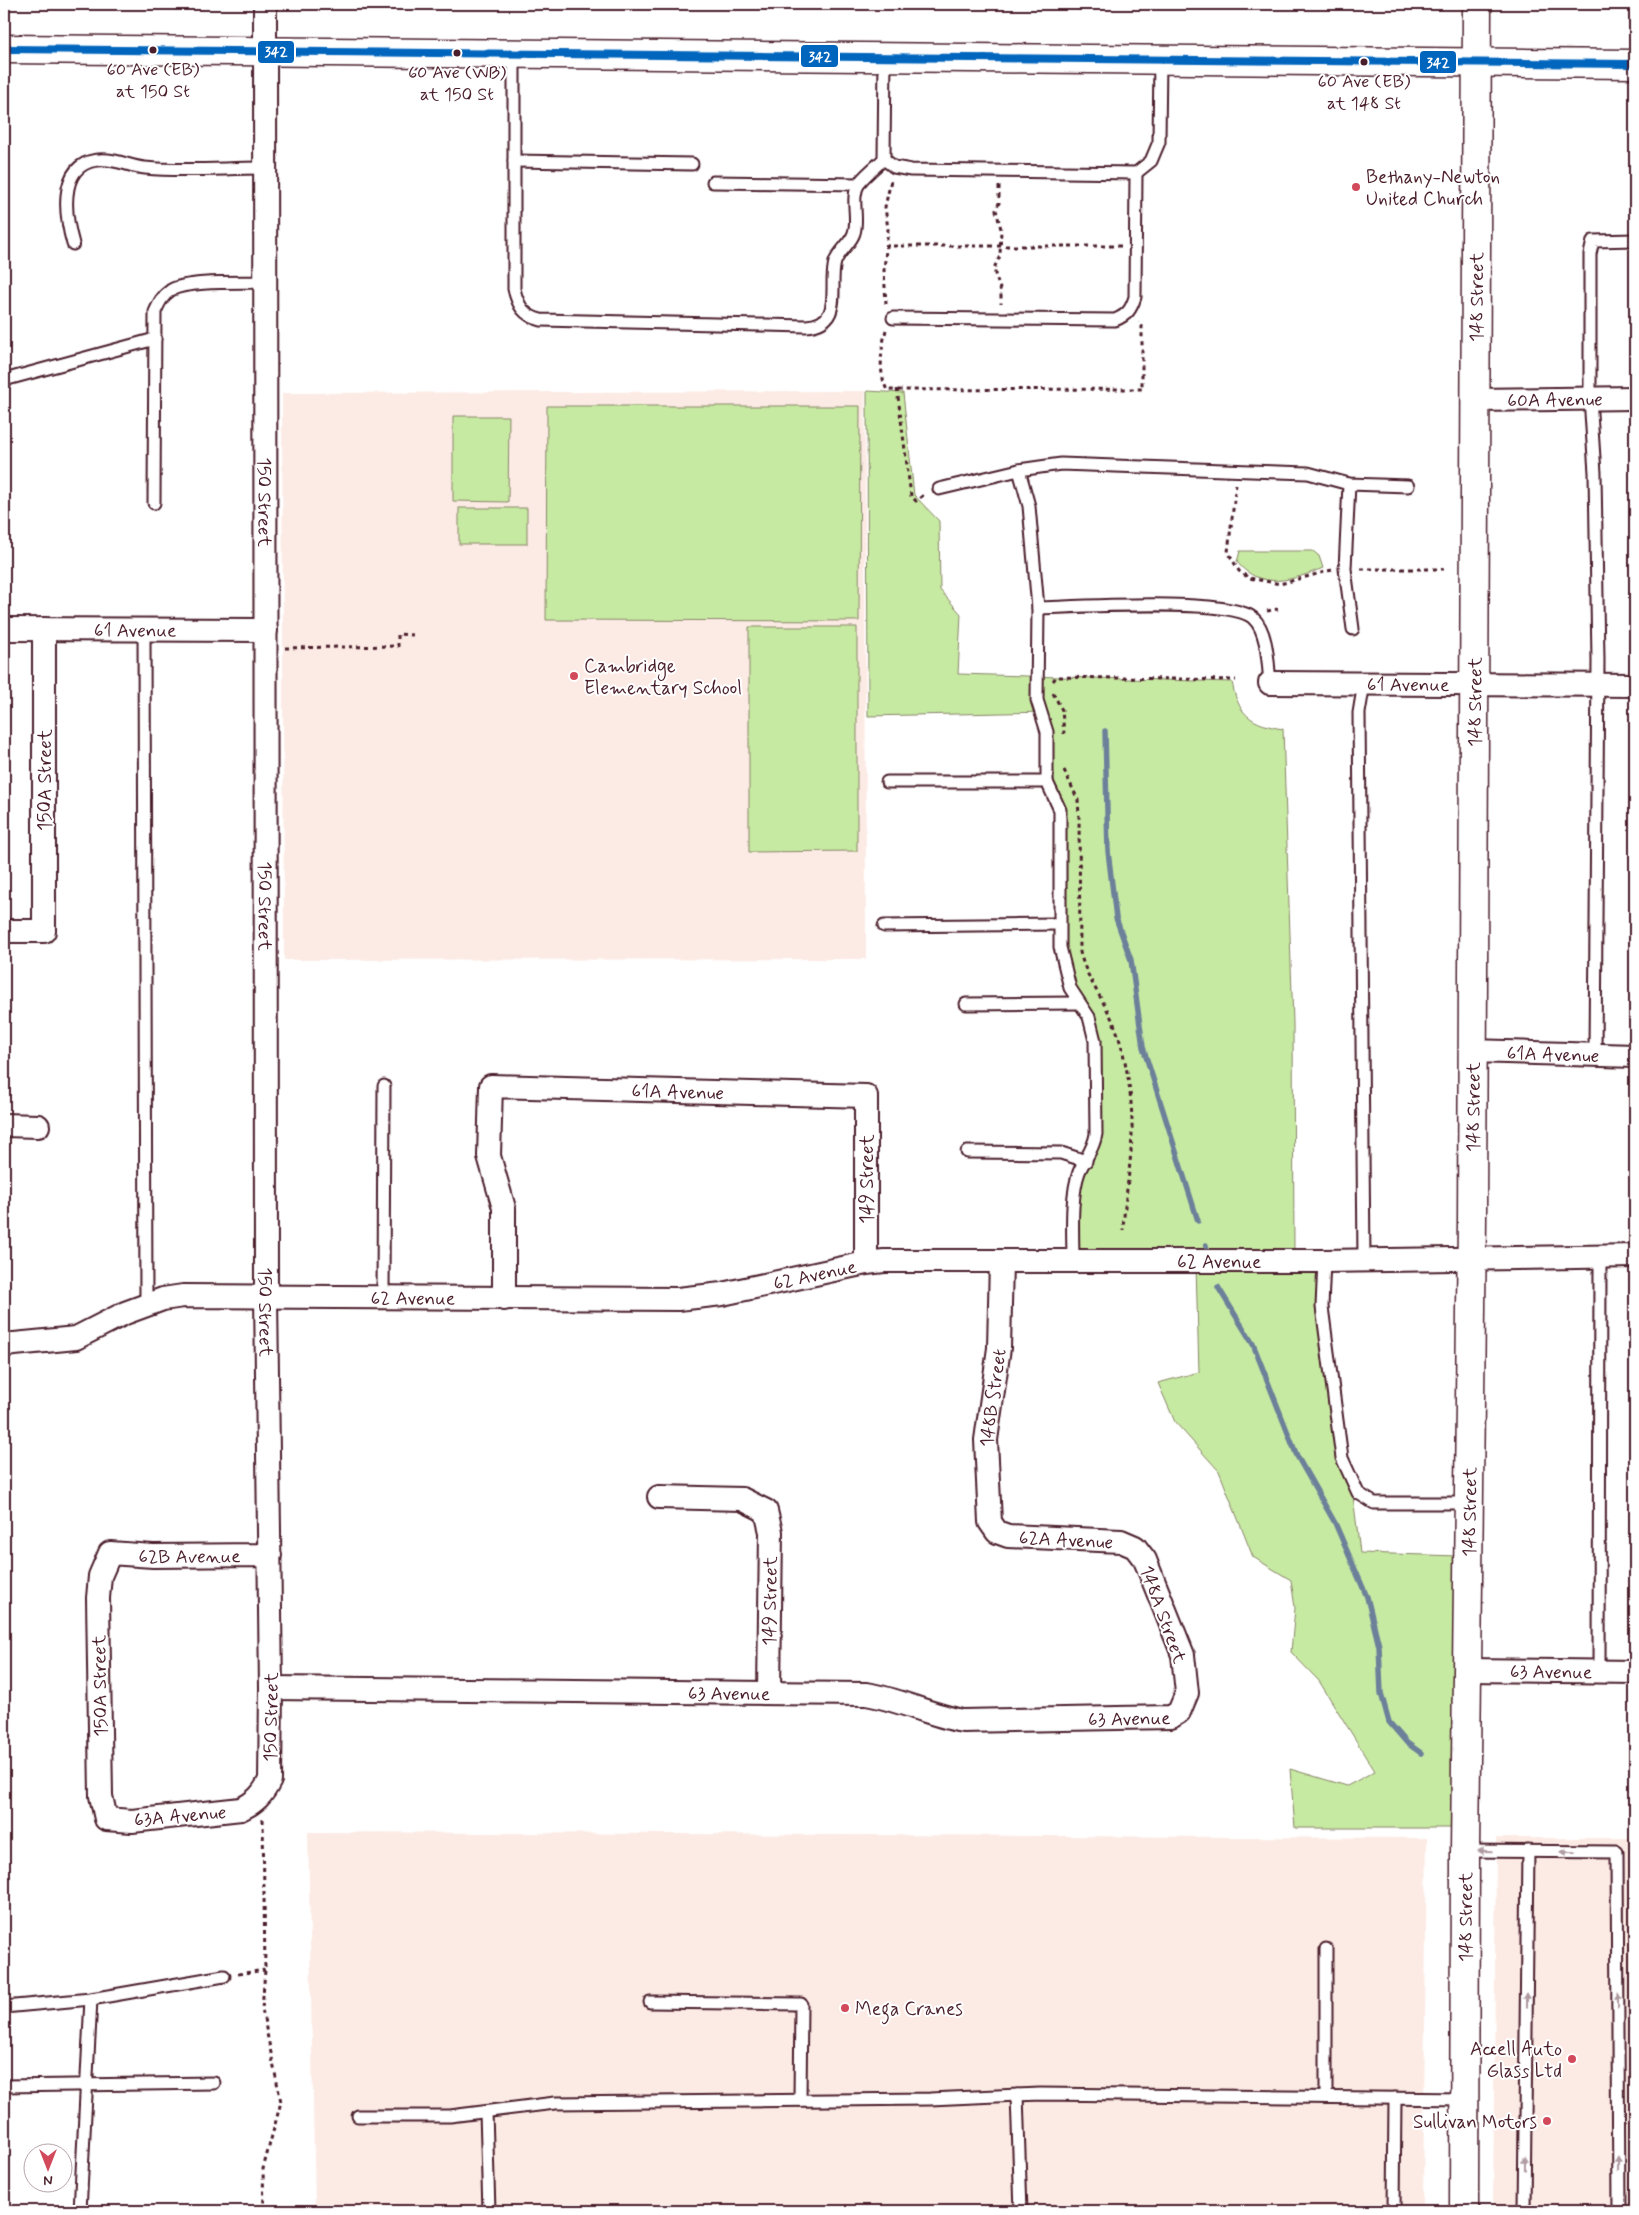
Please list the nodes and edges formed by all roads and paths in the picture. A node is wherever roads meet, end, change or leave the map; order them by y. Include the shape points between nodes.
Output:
1 (265, 4) edge
2 (1477, 4) edge
3 (4, 49) edge
4 (264, 51) junction
5 (514, 54) junction
6 (885, 56) junction
7 (1160, 59) junction
8 (1476, 63) junction
9 (1635, 64) edge
10 (884, 159) junction
11 (514, 162) junction
12 (692, 164) dead end
13 (894, 167) junction
14 (265, 168) junction
15 (1000, 172) junction
16 (1136, 173) junction
17 (713, 182) dead end
18 (859, 184) junction
19 (1635, 240) edge
20 (73, 244) dead end
21 (885, 246) junction
22 (1000, 246) junction
23 (1135, 246) junction
24 (264, 282) junction
25 (1132, 308) junction
26 (888, 318) junction
27 (1001, 319) junction
28 (155, 339) junction
29 (4, 380) edge
30 (897, 389) junction
31 (1590, 398) junction
32 (1635, 398) edge
33 (1475, 400) junction
34 (1018, 470) junction
35 (1237, 471) junction
36 (1349, 484) junction
37 (1408, 486) dead end
38 (939, 490) joint
39 (154, 503) dead end
40 (1345, 569) junction
41 (1371, 569) dead end
42 (1444, 569) dead end
43 (1038, 608) junction
44 (4, 629) edge
45 (44, 629) junction
46 (144, 629) junction
47 (1353, 629) dead end
48 (266, 630) junction
49 (415, 635) dead end
50 (289, 648) dead end
51 (1236, 680) dead end
52 (1270, 683) joint
53 (1364, 684) junction
54 (1474, 684) junction
55 (1598, 685) junction
56 (1635, 686) edge
57 (1064, 737) dead end
58 (1064, 763) dead end
59 (887, 782) dead end
60 (1047, 782) junction
61 (1058, 924) junction
62 (884, 926) dead end
63 (4, 931) edge
64 (1079, 1003) junction
65 (966, 1004) dead end
66 (1471, 1051) junction
67 (1595, 1054) junction
68 (1635, 1056) edge
69 (384, 1086) dead end
70 (866, 1096) joint
71 (4, 1125) edge
72 (38, 1126) dead end
73 (967, 1152) dead end
74 (1086, 1161) junction
75 (1123, 1230) dead end
76 (1635, 1256) edge
77 (1600, 1257) junction
78 (1471, 1259) junction
79 (1364, 1260) junction
80 (1001, 1261) junction
81 (1324, 1261) junction
82 (866, 1262) junction
83 (1073, 1262) junction
84 (266, 1296) junction
85 (383, 1298) junction
86 (504, 1299) junction
87 (146, 1305) junction
88 (4, 1345) edge
89 (659, 1497) dead end
90 (1469, 1503) junction
91 (997, 1532) joint
92 (1135, 1547) joint
93 (110, 1553) joint
94 (270, 1555) junction
95 (1467, 1670) junction
96 (1599, 1672) junction
97 (1635, 1672) edge
98 (271, 1688) junction
99 (769, 1692) junction
100 (1180, 1712) joint
101 (257, 1808) junction
102 (106, 1819) joint
103 (1465, 1851) junction
104 (1528, 1851) junction
105 (1326, 1949) dead end
106 (265, 1970) junction
107 (224, 1976) joint
108 (91, 1999) junction
109 (650, 2002) dead end
110 (4, 2007) edge
111 (214, 2083) dead end
112 (4, 2086) edge
113 (85, 2086) junction
114 (1017, 2095) junction
115 (1326, 2097) junction
116 (1395, 2098) junction
117 (1464, 2099) junction
118 (800, 2100) junction
119 (486, 2112) junction
120 (358, 2116) dead end
121 (80, 2211) edge
122 (264, 2211) edge
123 (490, 2211) edge
124 (1022, 2211) edge
125 (1394, 2211) edge
126 (1464, 2211) edge
127 (1524, 2211) edge
128 (1619, 2211) edge

1 - 4 street, 150 Street
2 - 8 main road, 148 Street
3 - 4 main road
4 - 5 main road
4 - 14 street, 150 Street
5 - 6 main road
5 - 11 lane
6 - 7 main road
6 - 10 lane
7 - 8 main road
7 - 16 lane via 1159,142 1151,160
8 - 9 main road
8 - 33 main road, 148 Street
10 - 13 lane
10 - 18 lane
11 - 12 lane
11 - 18 lane via 514,289 522,310 541,320 806,326 819,323 830,313 836,261 854,232
13 - 15 lane via 924,171
13 - 21 path via 884,208 888,229
14 - 20 lane via 145,168 107,160 83,165 73,173 67,185 67,224
14 - 24 street, 150 Street
15 - 16 lane
15 - 22 path via 1000,197 996,210 1001,229
16 - 23 lane
17 - 18 lane
19 - 31 lane via 1593,241 1590,254
21 - 22 path
21 - 26 path
22 - 23 path
22 - 27 path via 995,274 1001,292
23 - 25 lane
24 - 28 lane via 185,285 171,291 161,299 155,312
24 - 48 street, 150 Street
25 - 27 lane via 1115,320
25 - 30 path via 1142,326 1142,389
26 - 27 lane
26 - 30 path via 882,352 883,382 887,390
28 - 29 lane
28 - 39 lane
30 - 38 path via 911,496 916,501 928,491
31 - 32 street, 60A Avenue
31 - 33 street, 60A Avenue
31 - 55 lane via 1595,473
33 - 54 main road, 148 Street
34 - 35 lane via 1061,464
34 - 38 lane
34 - 43 lane via 1029,506
35 - 36 lane via 1308,473
35 - 40 path via 1228,552 1239,571 1249,578 1280,584
36 - 37 lane
36 - 40 lane
40 - 47 lane
41 - 42 path
43 - 52 lane via 1224,607 1242,611 1255,619 1262,633
43 - 60 lane via 1037,700 1047,732
44 - 45 street, 61 Avenue
45 - 46 street, 61 Avenue
45 - 63 street, 150A Street via 44,931
46 - 48 street, 61 Avenue
46 - 87 lane
48 - 84 street, 150 Street
49 - 50 path via 398,634 398,646
51 - 57 path via 1056,677 1049,684 1062,710
52 - 53 street, 61 Avenue
53 - 54 street, 61 Avenue
53 - 79 lane via 1359,723
54 - 55 street, 61 Avenue
54 - 66 main road, 148 Street
55 - 56 street, 61 Avenue
55 - 67 lane
58 - 75 path via 1064,771 1078,800 1080,952 1085,971 1119,1036 1129,1078 1132,1122
59 - 60 lane
60 - 61 lane via 1060,810
61 - 62 lane
61 - 64 lane via 1065,971
64 - 65 lane
64 - 74 lane via 1089,1017 1095,1041 1096,1134 1094,1147
66 - 67 street, 61A Avenue
66 - 78 main road, 148 Street
67 - 68 street, 61A Avenue
69 - 85 lane
70 - 82 street, 149 Street
70 - 86 street, 61A Avenue via 491,1086 489,1156 504,1208
71 - 72 street
73 - 74 lane via 1061,1153
74 - 83 lane via 1076,1187
76 - 77 street, 62 Avenue
77 - 78 street, 62 Avenue
77 - 96 lane
78 - 79 street, 62 Avenue
78 - 90 main road, 148 Street
79 - 81 street, 62 Avenue
80 - 82 street, 62 Avenue
80 - 83 street, 62 Avenue
80 - 91 street, 148B Street via 999,1348 986,1440 988,1506 990,1522
81 - 83 street, 62 Avenue
81 - 90 lane via 1322,1307 1342,1458 1358,1493 1374,1503
82 - 86 street, 62 Avenue via 730,1292 678,1299
84 - 85 street, 62 Avenue
84 - 87 street, 62 Avenue via 182,1296
84 - 94 street, 150 Street
85 - 86 street, 62 Avenue
87 - 88 street, 62 Avenue via 76,1338
89 - 99 street, 149 Street via 742,1499 766,1511 771,1532
90 - 95 main road, 148 Street
91 - 92 street, 62A Avenue via 1023,1538 1121,1541
92 - 100 street, 148A Street via 1152,1574 1183,1656 1187,1693
93 - 94 street, 62B Avenue
93 - 102 street, 150A Street via 100,1576 98,1598 101,1796
94 - 98 street, 150 Street
95 - 96 street, 63 Avenue
95 - 103 main road, 148 Street
96 - 97 street, 63 Avenue
98 - 99 street, 63 Avenue
98 - 101 street, 150 Street via 270,1780
99 - 100 street, 63 Avenue via 887,1697 931,1714 963,1721 1164,1719
101 - 102 street, 63A Avenue via 132,1821
101 - 106 path
104 -> 103 lane
103 - 117 main road, 148 Street
127 -> 104 lane
128 -> 104 lane via 1617,1852
105 - 115 lane
106 - 107 path
106 - 122 path via 262,2009 280,2102 263,2169
107 - 108 lane
108 - 110 lane
108 - 113 lane
109 - 118 lane via 801,2004
111 - 113 lane
112 - 113 lane
113 - 121 lane
114 - 115 lane
114 - 118 lane
114 - 124 lane
115 - 116 lane
116 - 117 lane
116 - 125 lane
117 - 126 main road, 148 Street
118 - 119 lane via 554,2103
119 - 120 lane via 450,2116
119 - 123 lane

